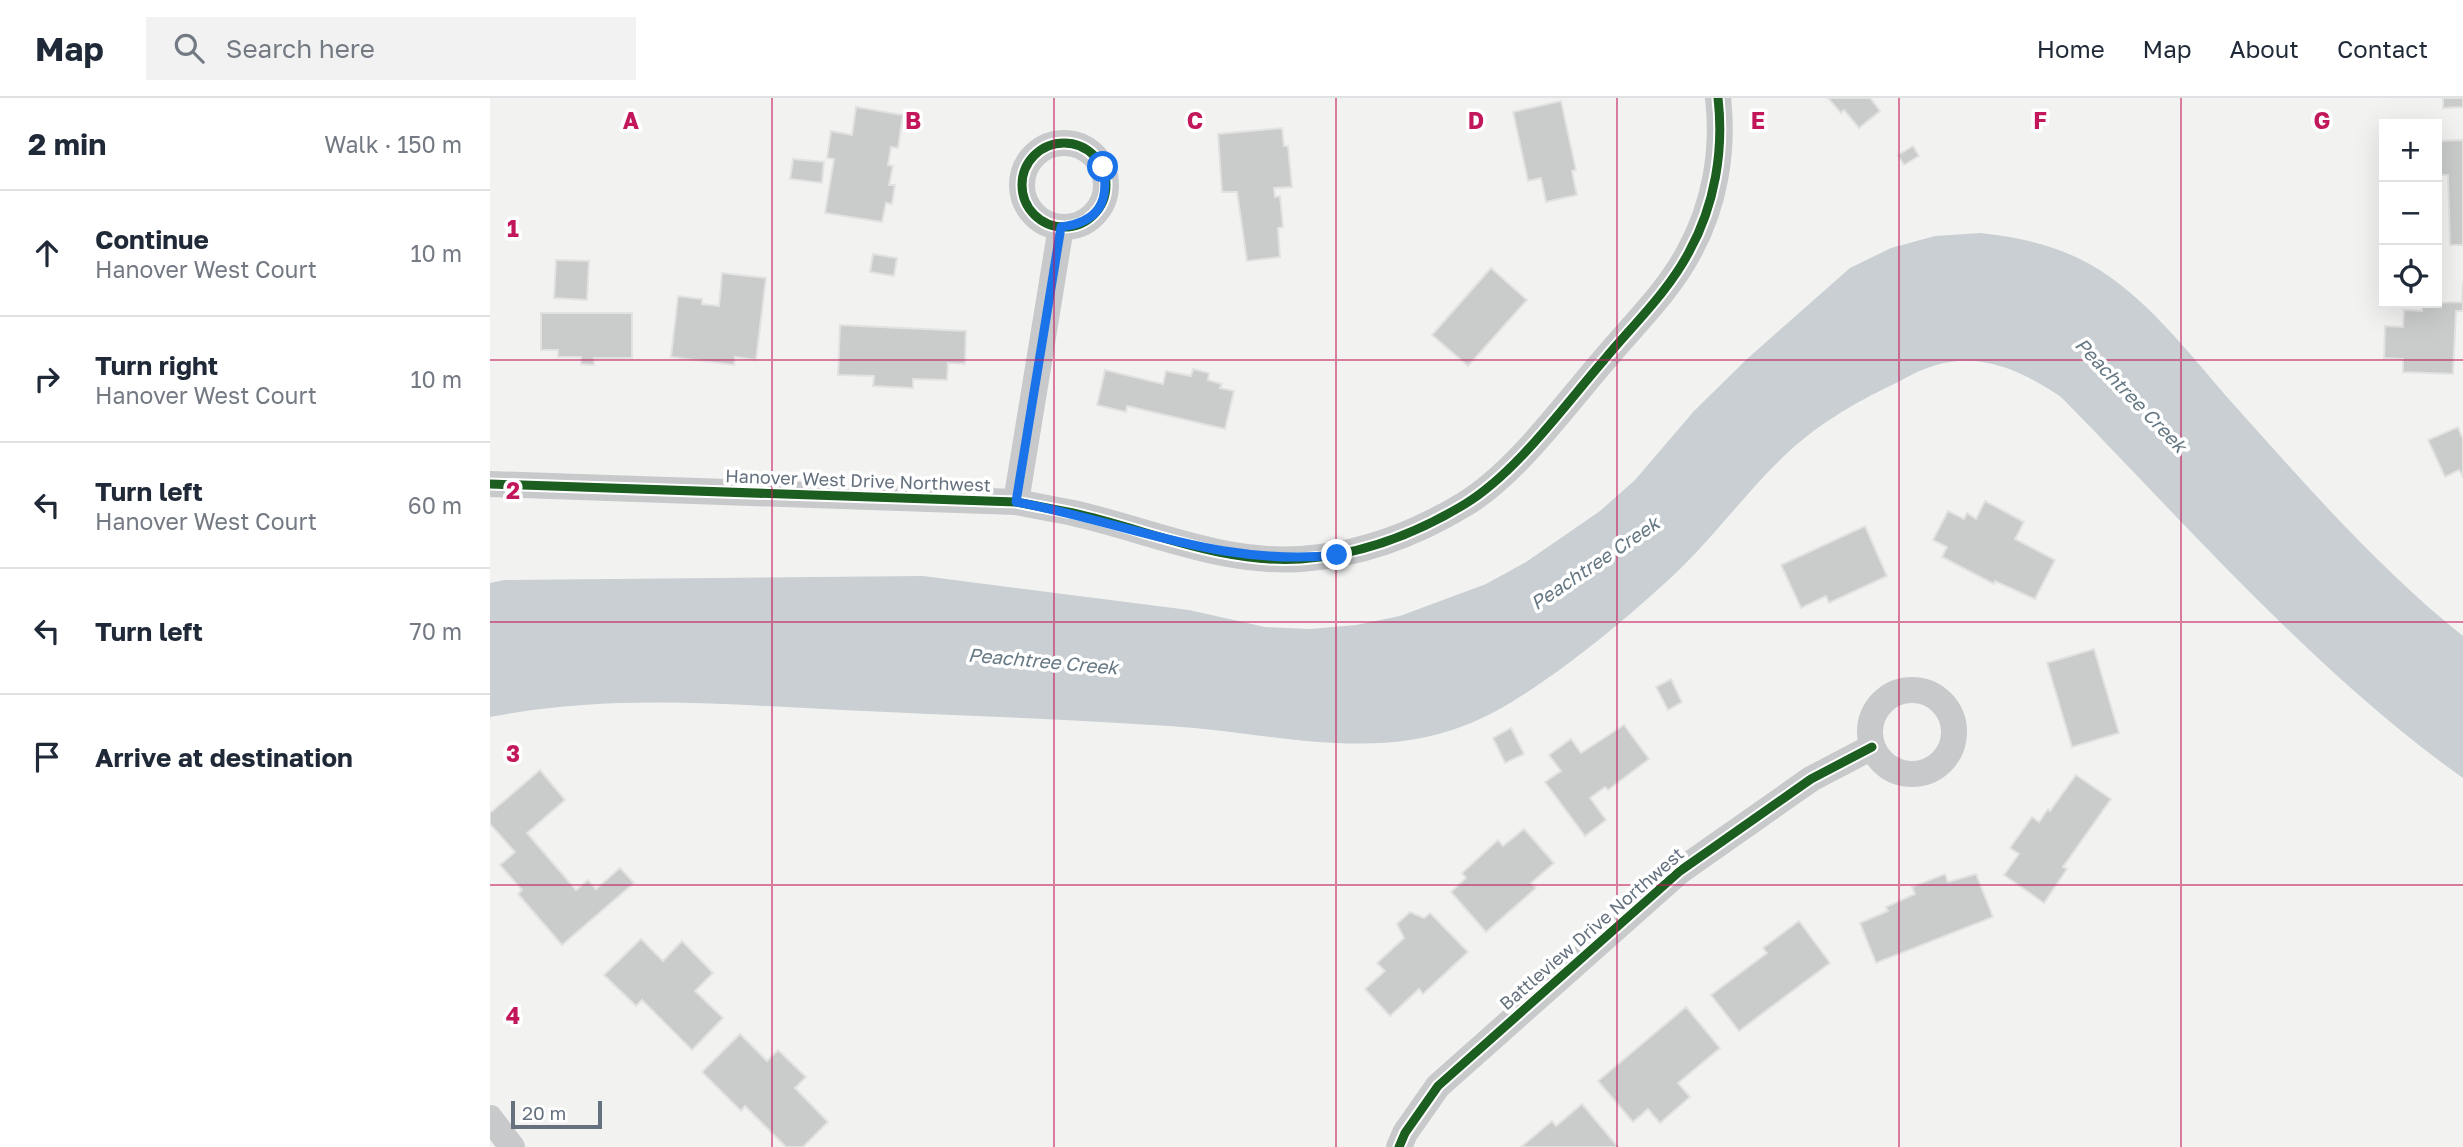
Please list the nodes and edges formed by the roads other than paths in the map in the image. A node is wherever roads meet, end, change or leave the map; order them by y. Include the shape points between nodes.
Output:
1 (1718, 98) edge
2 (1061, 227) dead end
3 (490, 484) edge
4 (1016, 502) junction
5 (1872, 747) dead end
6 (490, 1118) edge
7 (512, 1147) edge
8 (1399, 1147) edge

1 - 4 street, Hanover West Drive Northwest via 1721,124 1716,177 1689,252 1668,284 1521,457 1467,503 1410,534 1374,547 1299,559 1189,547 1075,513
2 - 4 street
3 - 4 street, Hanover West Drive Northwest
5 - 8 street, Battleview Drive Northwest via 1811,779 1680,871 1438,1086
6 - 7 street

